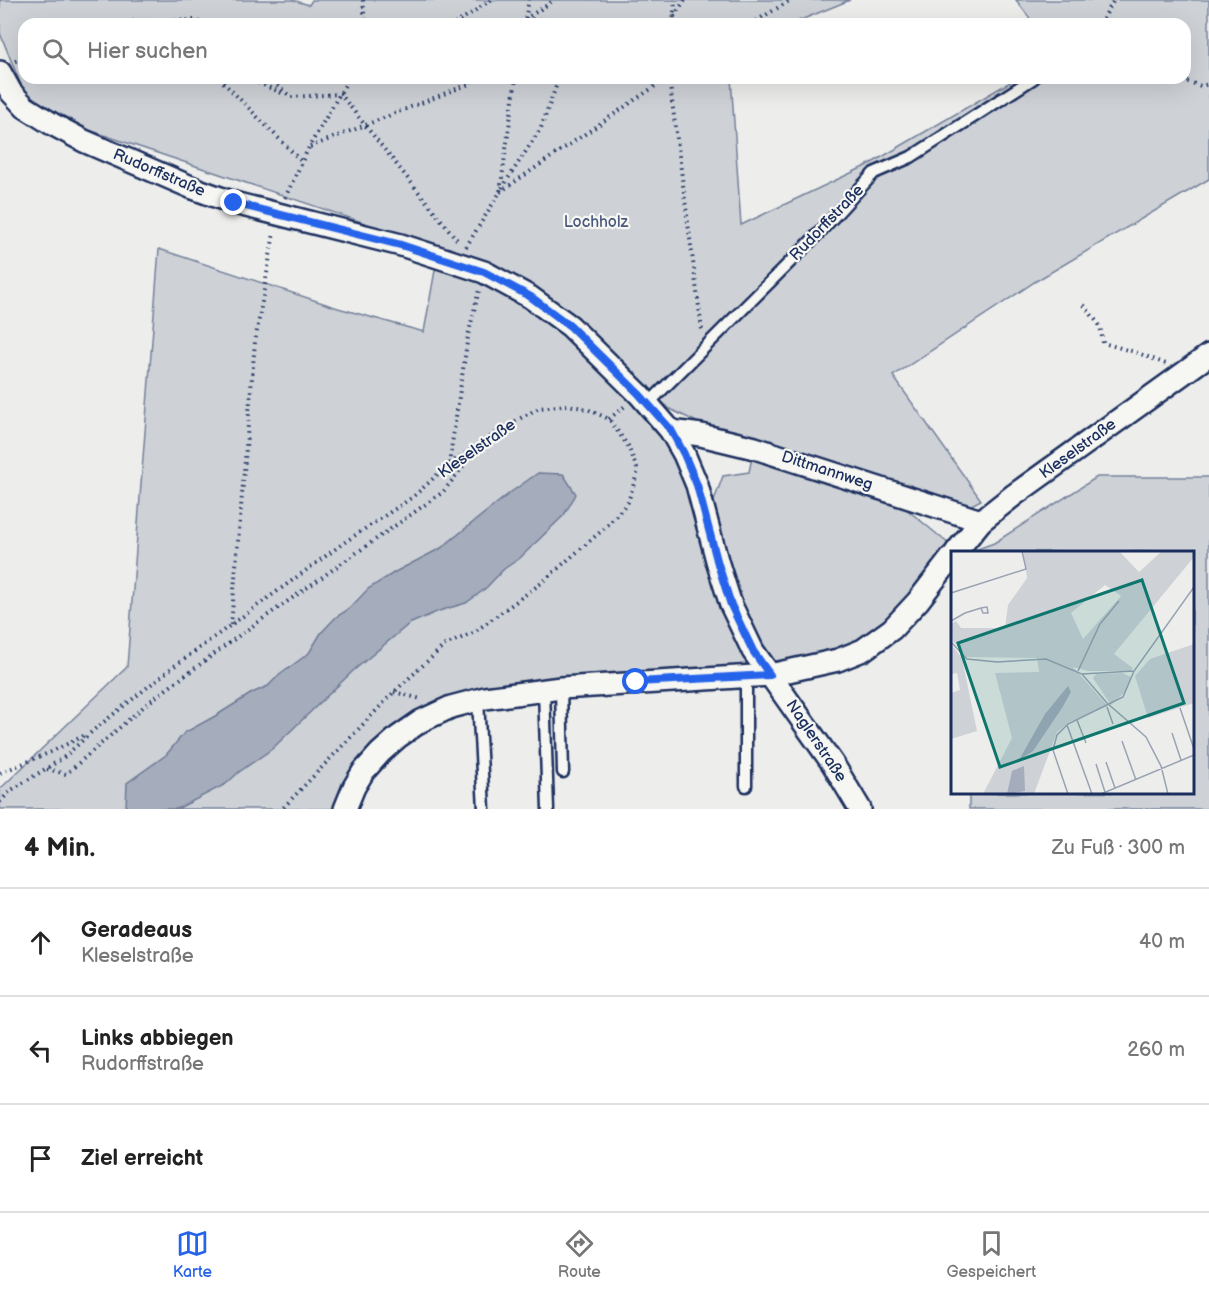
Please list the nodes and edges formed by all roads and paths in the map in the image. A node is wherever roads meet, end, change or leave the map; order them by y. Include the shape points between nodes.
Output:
1 (363, 0) edge
2 (491, 0) edge
3 (530, 0) edge
4 (555, 0) edge
5 (675, 0) edge
6 (685, 0) edge
7 (791, 0) edge
8 (1114, 0) edge
9 (674, 17) joint
10 (364, 18) edge
11 (464, 18) edge
12 (525, 18) edge
13 (530, 18) edge
14 (761, 18) edge
15 (1104, 18) edge
16 (0, 72) edge
17 (1191, 83) edge
18 (225, 84) edge
19 (260, 84) edge
20 (275, 84) edge
21 (345, 84) edge
22 (469, 84) edge
23 (515, 84) edge
24 (557, 84) edge
25 (659, 84) edge
26 (669, 84) edge
27 (1025, 84) edge
28 (1209, 84) edge
29 (340, 93) junction
30 (291, 97) junction
31 (365, 126) junction
32 (309, 147) junction
33 (302, 162) junction
34 (500, 192) junction
35 (278, 214) junction
36 (484, 272) junction
37 (1084, 305) dead end
38 (705, 347) junction
39 (1209, 355) edge
40 (1186, 372) junction
41 (648, 404) junction
42 (671, 430) junction
43 (483, 442) junction
44 (449, 464) junction
45 (981, 521) junction
46 (957, 551) edge
47 (951, 558) edge
48 (231, 626) junction
49 (770, 675) junction
50 (746, 676) junction
51 (553, 689) junction
52 (478, 700) junction
53 (94, 730) junction
54 (46, 769) junction
55 (563, 772) dead end
56 (0, 773) edge
57 (746, 786) dead end
58 (0, 802) edge
59 (282, 809) edge
60 (345, 809) edge
61 (484, 809) edge
62 (548, 809) edge
63 (860, 809) edge

1 - 10 path
2 - 11 path
3 - 12 path
4 - 13 path
5 - 9 path
6 - 9 path
7 - 14 path
8 - 15 path
16 - 35 street, Rudorffstraße via 25,107 84,141 193,188
17 - 28 path
18 - 33 path
19 - 30 path
20 - 30 path
21 - 29 path
22 - 31 path
23 - 34 path
24 - 34 path via 541,128
25 - 34 path
26 - 38 path
27 - 38 lane, Rudorffstraße via 911,157 874,173
29 - 30 path
29 - 31 path
29 - 32 path
31 - 32 path
31 - 34 path via 465,249
32 - 33 path
33 - 35 path
35 - 36 street, Rudorffstraße via 401,245
35 - 48 path via 255,342
36 - 41 street, Rudorffstraße via 531,297 570,326
36 - 44 path via 468,336
37 - 40 path via 1100,326 1103,343
38 - 41 lane, Rudorffstraße
39 - 40 street, Kleselstraße
40 - 45 street, Kleselstraße
41 - 42 street, Rudorffstraße
42 - 45 street, Dittmannweg via 755,448
42 - 49 street, Rudorffstraße via 697,485 731,605 753,651
43 - 44 path, Kleselstraße
43 - 54 path via 443,492 149,702 66,774
43 - 59 path, Kleselstraße via 539,408 568,405 609,419 628,446 638,471 628,502 606,526 540,584 473,633 445,645 394,692
44 - 48 path, Kleselstraße via 413,497
45 - 46 street, Kleselstraße
47 - 49 street via 892,629 863,650 838,660
48 - 53 path, Kleselstraße
49 - 50 street
49 - 63 street, Naglerstraße
50 - 51 street
50 - 57 lane
51 - 52 street
51 - 55 lane
51 - 62 lane
52 - 60 street via 451,707 398,737 363,771
52 - 61 lane
53 - 54 path
53 - 56 path, Kleselstraße
54 - 58 path via 10,791

